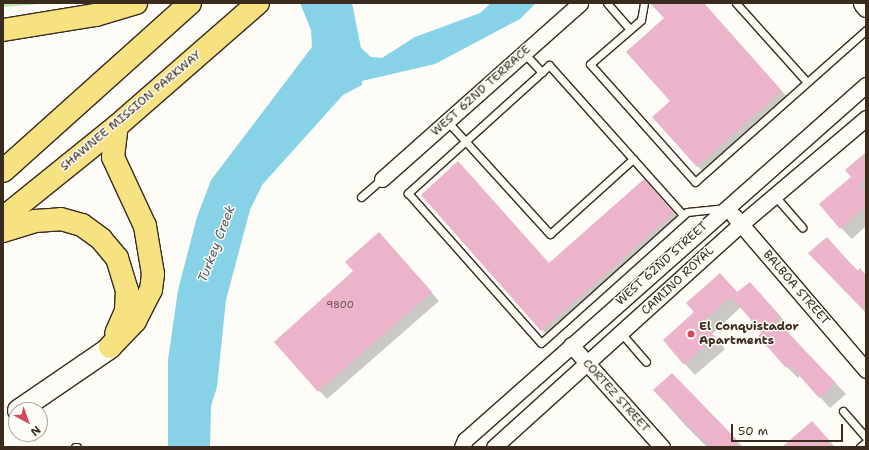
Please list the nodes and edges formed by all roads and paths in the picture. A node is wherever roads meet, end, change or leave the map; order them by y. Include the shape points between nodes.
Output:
1 (136, 3) edge
2 (190, 3) edge
3 (258, 3) edge
4 (580, 3) edge
5 (606, 3) edge
6 (644, 3) edge
7 (736, 3) edge
8 (862, 3) edge
9 (866, 7) edge
10 (630, 29) junction
11 (3, 30) edge
12 (866, 30) edge
13 (524, 53) junction
14 (542, 72) junction
15 (807, 82) junction
16 (866, 85) edge
17 (866, 118) edge
18 (448, 121) junction
19 (117, 126) junction
20 (466, 141) junction
21 (633, 159) junction
22 (3, 171) edge
23 (382, 179) joint
24 (774, 195) junction
25 (361, 197) dead end
26 (726, 207) junction
27 (684, 215) junction
28 (3, 218) edge
29 (740, 224) junction
30 (802, 228) dead end
31 (3, 231) edge
32 (621, 333) junction
33 (571, 345) junction
34 (110, 347) junction
35 (646, 362) dead end
36 (587, 364) junction
37 (866, 370) edge
38 (30, 402) edge
39 (842, 411) dead end
40 (866, 437) edge
41 (866, 442) edge
42 (462, 447) edge
43 (494, 447) edge
44 (662, 447) edge
45 (860, 447) edge

1 - 11 highway via 96,16
2 - 22 highway
3 - 19 highway, SHAWNEE MISSION PARKWAY
4 - 13 street, WEST 62ND TERRACE
5 - 10 lane
6 - 10 lane via 641,20
7 - 15 lane
8 - 9 street
10 - 15 lane via 590,64 695,182
12 - 15 lane
13 - 14 lane
13 - 18 street, WEST 62ND TERRACE
14 - 20 lane
14 - 21 lane via 549,65
16 - 26 street, WEST 62ND STREET
17 - 24 street, CAMINO ROYAL
18 - 20 lane
18 - 23 street, WEST 62ND TERRACE
19 - 28 highway, SHAWNEE MISSION PARKWAY
19 - 34 highway via 113,157 145,226 153,274 151,290 135,321
20 - 21 lane via 550,234
20 - 27 lane via 408,193 541,343
21 - 27 lane
23 - 25 lane
24 - 29 street, CAMINO ROYAL
24 - 30 lane
26 - 27 lane
26 - 29 street, BALBOA STREET
26 - 33 street, WEST 62ND STREET
29 - 32 street, CAMINO ROYAL
29 - 37 street, BALBOA STREET
31 - 34 highway via 35,221 61,219 82,225 101,239 117,258 127,290 126,311
32 - 35 lane
32 - 36 street, CAMINO ROYAL
33 - 36 street, CORTEZ STREET
33 - 42 street, WEST 62ND STREET via 465,440
34 - 38 main road
36 - 43 street, CAMINO ROYAL
36 - 44 street, CORTEZ STREET
39 - 40 lane
41 - 45 lane

